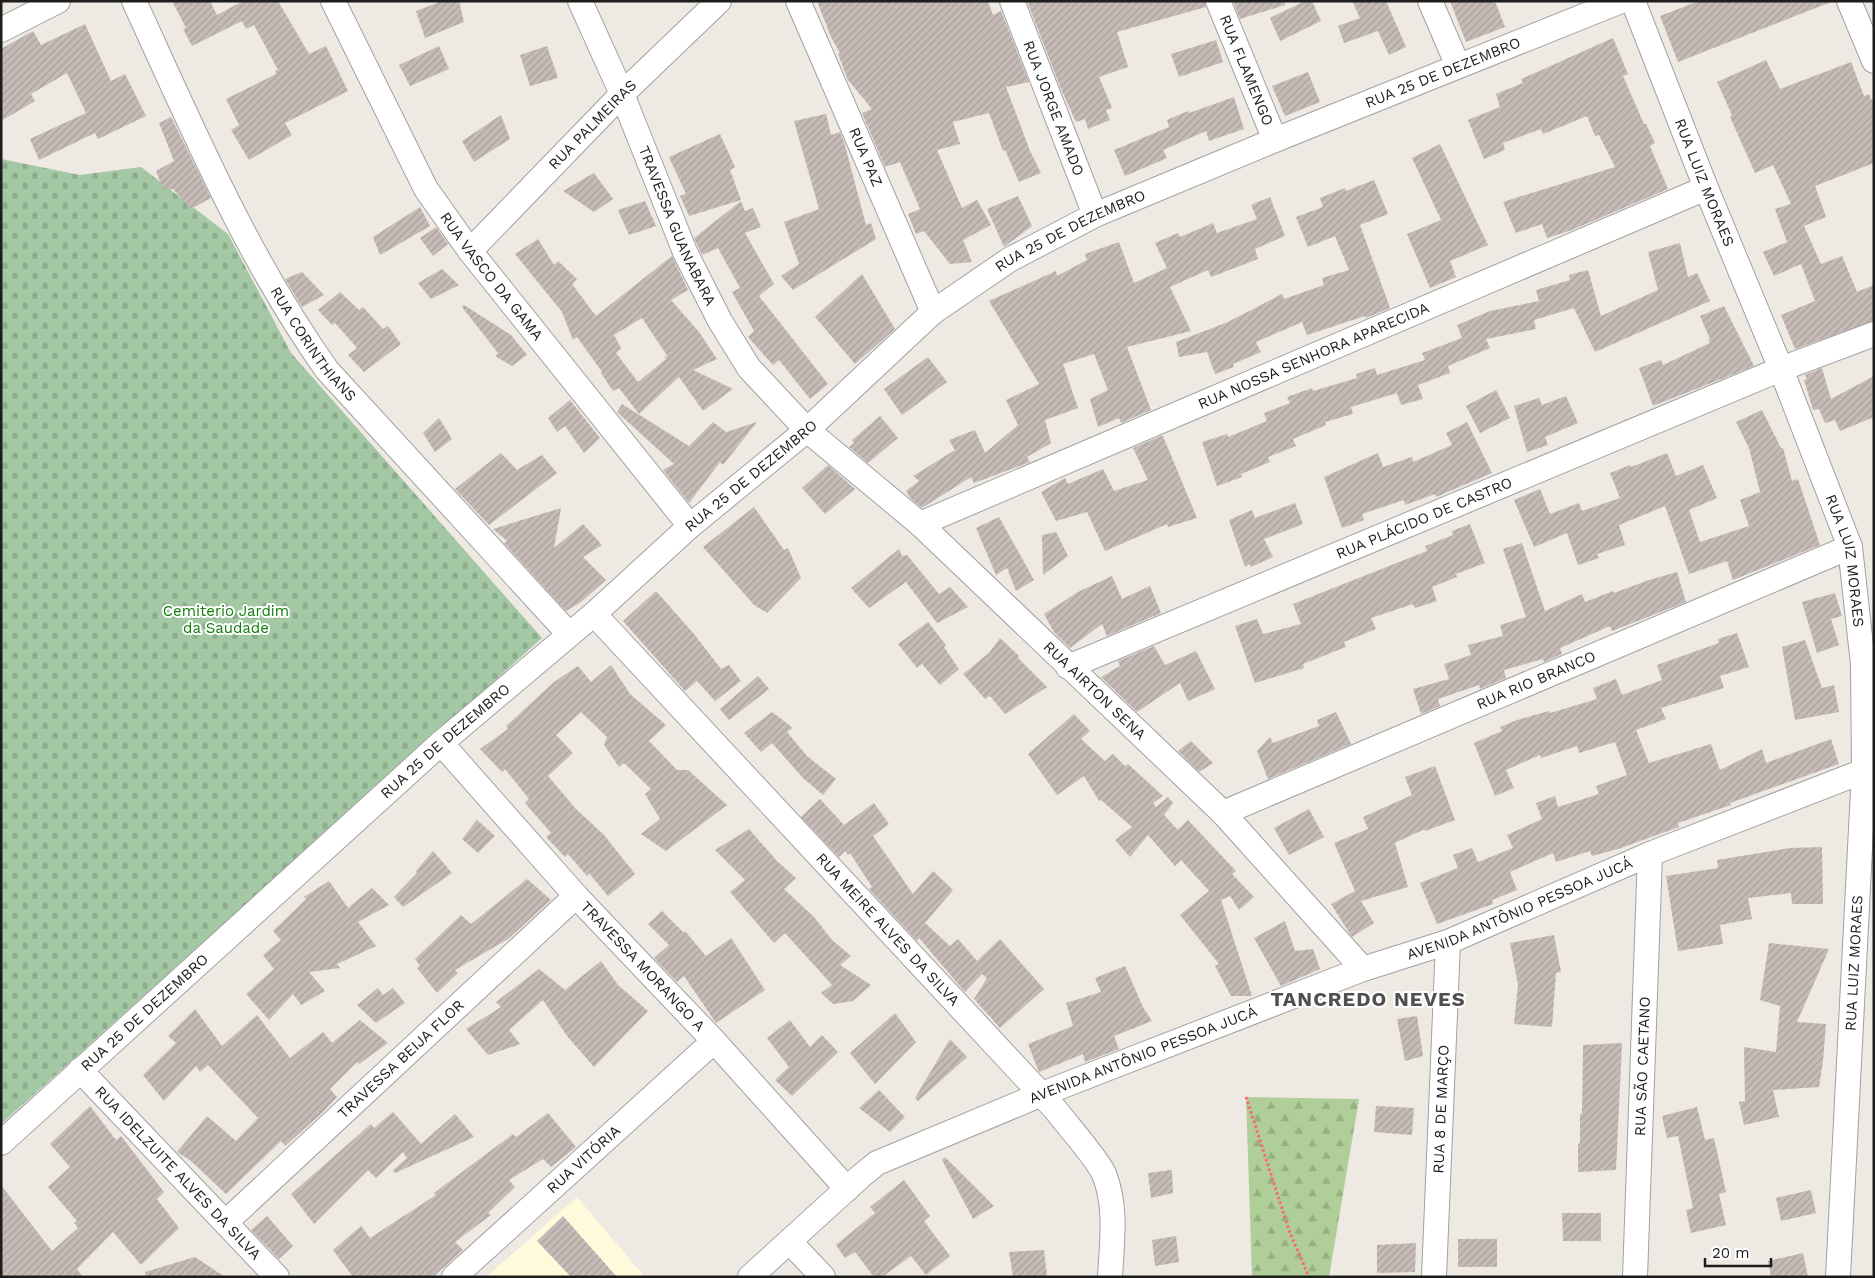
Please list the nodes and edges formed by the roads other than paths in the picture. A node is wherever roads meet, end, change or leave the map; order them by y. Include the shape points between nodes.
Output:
1 (58, 1) edge
2 (134, 1) edge
3 (333, 1) edge
4 (580, 1) edge
5 (719, 1) edge
6 (798, 1) edge
7 (1012, 1) edge
8 (1218, 1) edge
9 (1430, 1) edge
10 (1621, 1) edge
11 (1633, 1) edge
12 (1849, 1) edge
13 (1, 30) edge
14 (1874, 62) edge
15 (1458, 66) junction
16 (622, 94) junction
17 (1275, 140) junction
18 (1706, 188) junction
19 (1095, 215) junction
20 (470, 251) junction
21 (933, 312) junction
22 (1874, 334) edge
23 (1781, 368) junction
24 (807, 430) junction
25 (920, 524) junction
26 (690, 526) junction
27 (1850, 547) junction
28 (594, 614) junction
29 (569, 634) junction
30 (1068, 667) junction
31 (441, 743) junction
32 (1869, 768) edge
33 (1223, 814) junction
34 (1650, 854) junction
35 (576, 896) junction
36 (1448, 942) junction
37 (1363, 969) junction
38 (714, 1041) junction
39 (80, 1070) junction
40 (1042, 1094) junction
41 (1, 1143) edge
42 (847, 1189) junction
43 (226, 1222) junction
44 (790, 1242) junction
45 (276, 1277) edge
46 (454, 1277) edge
47 (750, 1277) edge
48 (823, 1277) edge
49 (1110, 1277) edge
50 (1434, 1277) edge
51 (1635, 1277) edge
52 (1838, 1277) edge

1 - 13 street
2 - 29 street, RUA CORINTHIANS via 230,209 299,330 327,370
3 - 20 street, RUA VASCO DA GAMA via 426,189
4 - 16 street, TRAVESSA GUANABARA
5 - 16 street, RUA PALMEIRAS
6 - 21 street, RUA PAZ
7 - 19 street, RUA JORGE AMADO
8 - 17 street, RUA FLAMENGO
9 - 15 street
10 - 15 street, RUA 25 DE DEZEMBRO
11 - 18 street, RUA LUIZ MORAES
12 - 14 street
15 - 17 street, RUA 25 DE DEZEMBRO
16 - 20 street, RUA PALMEIRAS
16 - 24 street, TRAVESSA GUANABARA via 685,252 720,321 749,368
17 - 19 street, RUA 25 DE DEZEMBRO
18 - 23 street, RUA LUIZ MORAES
18 - 25 street, RUA NOSSA SENHORA APARECIDA
19 - 21 street, RUA 25 DE DEZEMBRO via 1009,260
20 - 26 street, RUA VASCO DA GAMA
21 - 24 street, RUA 25 DE DEZEMBRO
22 - 23 street, RUA PLÁCIDO DE CASTRO
23 - 27 street, RUA LUIZ MORAES
23 - 30 street, RUA PLÁCIDO DE CASTRO
24 - 25 street, RUA AIRTON SENA
24 - 26 street, RUA 25 DE DEZEMBRO
25 - 30 street, RUA AIRTON SENA
26 - 28 street, RUA 25 DE DEZEMBRO
27 - 32 street, RUA LUIZ MORAES via 1863,664
27 - 33 street, RUA RIO BRANCO
28 - 29 street, RUA 25 DE DEZEMBRO
28 - 40 street, RUA MEIRE ALVES DA SILVA
29 - 31 street, RUA 25 DE DEZEMBRO
30 - 33 street, RUA AIRTON SENA
31 - 35 street, TRAVESSA MORANGO A
31 - 39 street, RUA 25 DE DEZEMBRO
32 - 34 street, AVENIDA ANTÔNIO PESSOA JUCÁ
32 - 52 street, RUA LUIZ MORAES
33 - 37 street, RUA AIRTON SENA
34 - 36 street, AVENIDA ANTÔNIO PESSOA JUCÁ
34 - 51 street, RUA SÃO CAETANO
35 - 38 street, TRAVESSA MORANGO A
35 - 43 street, TRAVESSA BEIJA FLOR
36 - 37 street, AVENIDA ANTÔNIO PESSOA JUCÁ
36 - 50 street, RUA 8 DE MARÇO
37 - 40 street, AVENIDA ANTÔNIO PESSOA JUCÁ
38 - 42 street, TRAVESSA MORANGO A
38 - 46 street, RUA VITÓRIA
39 - 41 street, RUA 25 DE DEZEMBRO
39 - 43 street, RUA IDELZUITE ALVES DA SILVA
40 - 42 street, AVENIDA ANTÔNIO PESSOA JUCÁ via 877,1163
40 - 49 street, RUA MEIRE ALVES DA SILVA via 1103,1172 1111,1196 1113,1218
42 - 44 street, AVENIDA ANTÔNIO PESSOA JUCÁ
43 - 45 street, RUA IDELZUITE ALVES DA SILVA
44 - 47 street, AVENIDA ANTÔNIO PESSOA JUCÁ
44 - 48 street

